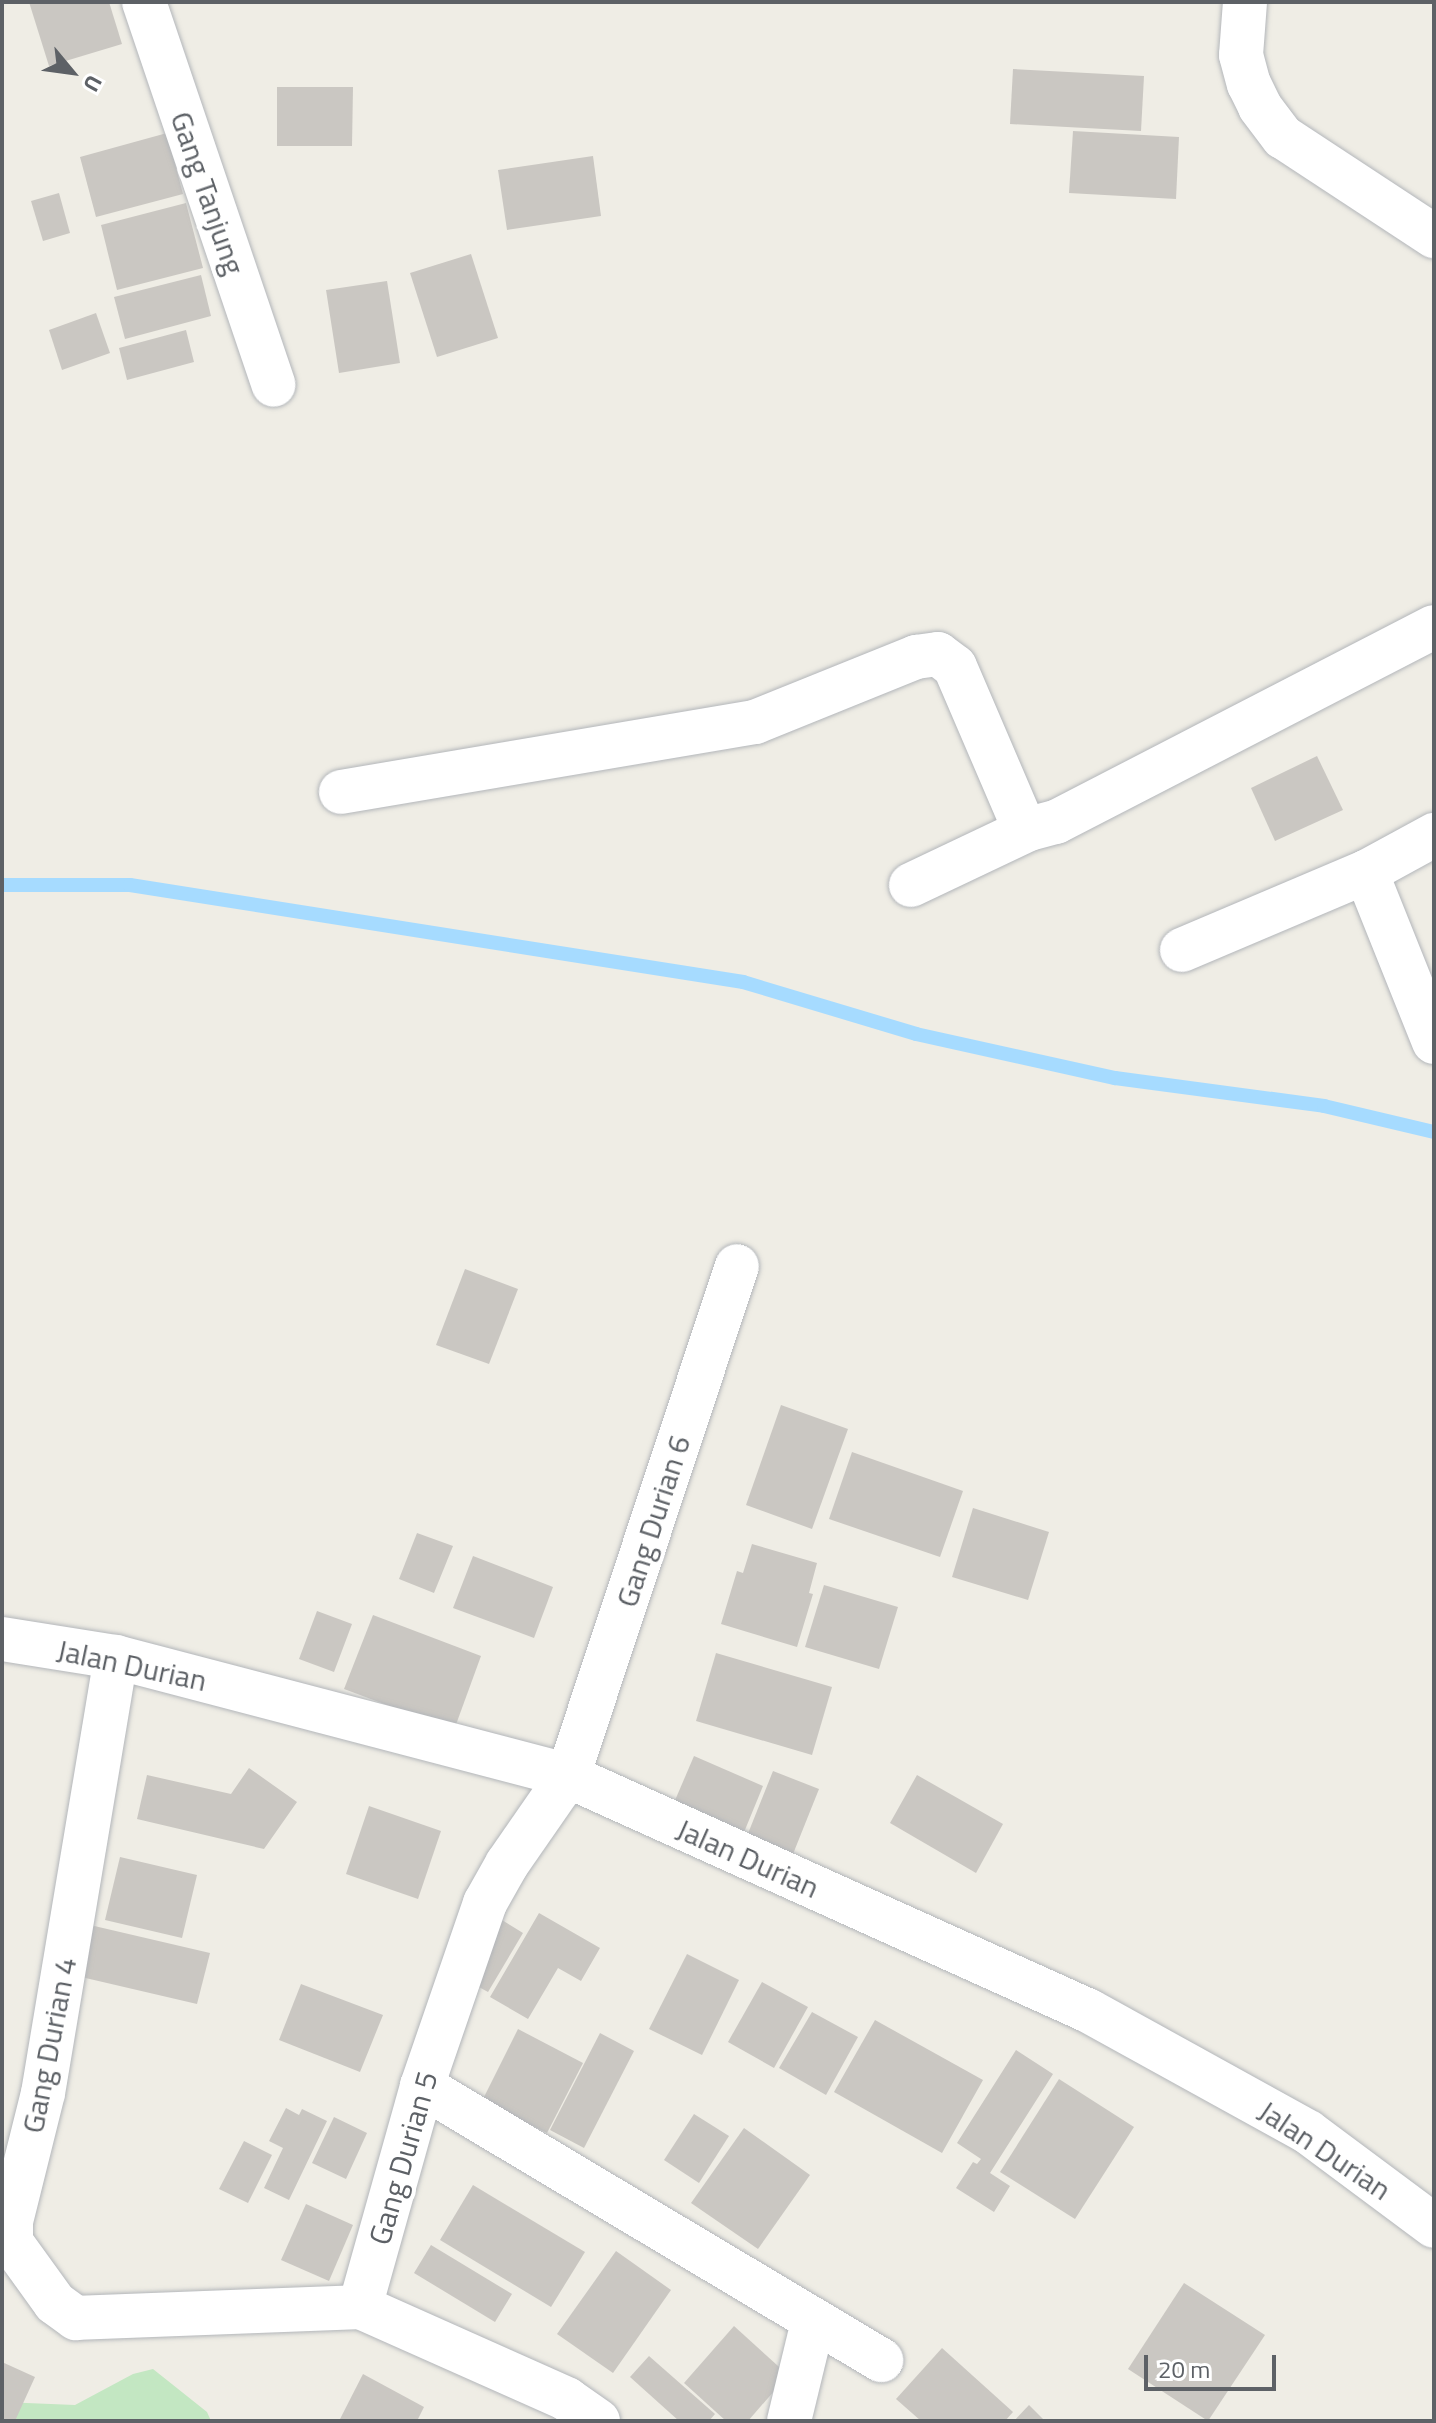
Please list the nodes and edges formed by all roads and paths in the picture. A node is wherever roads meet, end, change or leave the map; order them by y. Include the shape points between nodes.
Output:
1 (144, 2) edge
2 (1245, 2) edge
3 (1434, 236) edge
4 (274, 385) dead end
5 (1434, 627) edge
6 (341, 792) dead end
7 (1029, 829) junction
8 (1434, 835) edge
9 (1366, 872) junction
10 (911, 885) dead end
11 (1182, 950) dead end
12 (1434, 1042) edge
13 (737, 1266) dead end
14 (2, 1639) edge
15 (116, 1657) junction
16 (568, 1776) junction
17 (422, 2086) junction
18 (1434, 2226) edge
19 (6, 2234) edge
20 (360, 2307) junction
21 (813, 2322) junction
22 (881, 2360) dead end
23 (598, 2421) edge
24 (789, 2421) edge

1 - 4 street, Gang Tanjung
2 - 3 street via 1241,55 1249,84 1283,137
5 - 7 street via 1056,822
6 - 7 street via 755,722 916,657 938,654 955,667 1020,819
7 - 10 street
8 - 9 street
9 - 11 street
9 - 12 street
13 - 16 street, Gang Durian 6
14 - 15 street, Jalan Durian
15 - 16 street, Jalan Durian
15 - 19 street, Gang Durian 4 via 43,2093
16 - 17 street, Gang Durian 5 via 485,1903
16 - 18 street, Jalan Durian via 1089,2011 1308,2132
17 - 20 street, Gang Durian 5
17 - 21 street
19 - 20 street, Gang Durian 4 via 55,2303 76,2318
20 - 23 street via 567,2399
21 - 22 street
21 - 24 street

